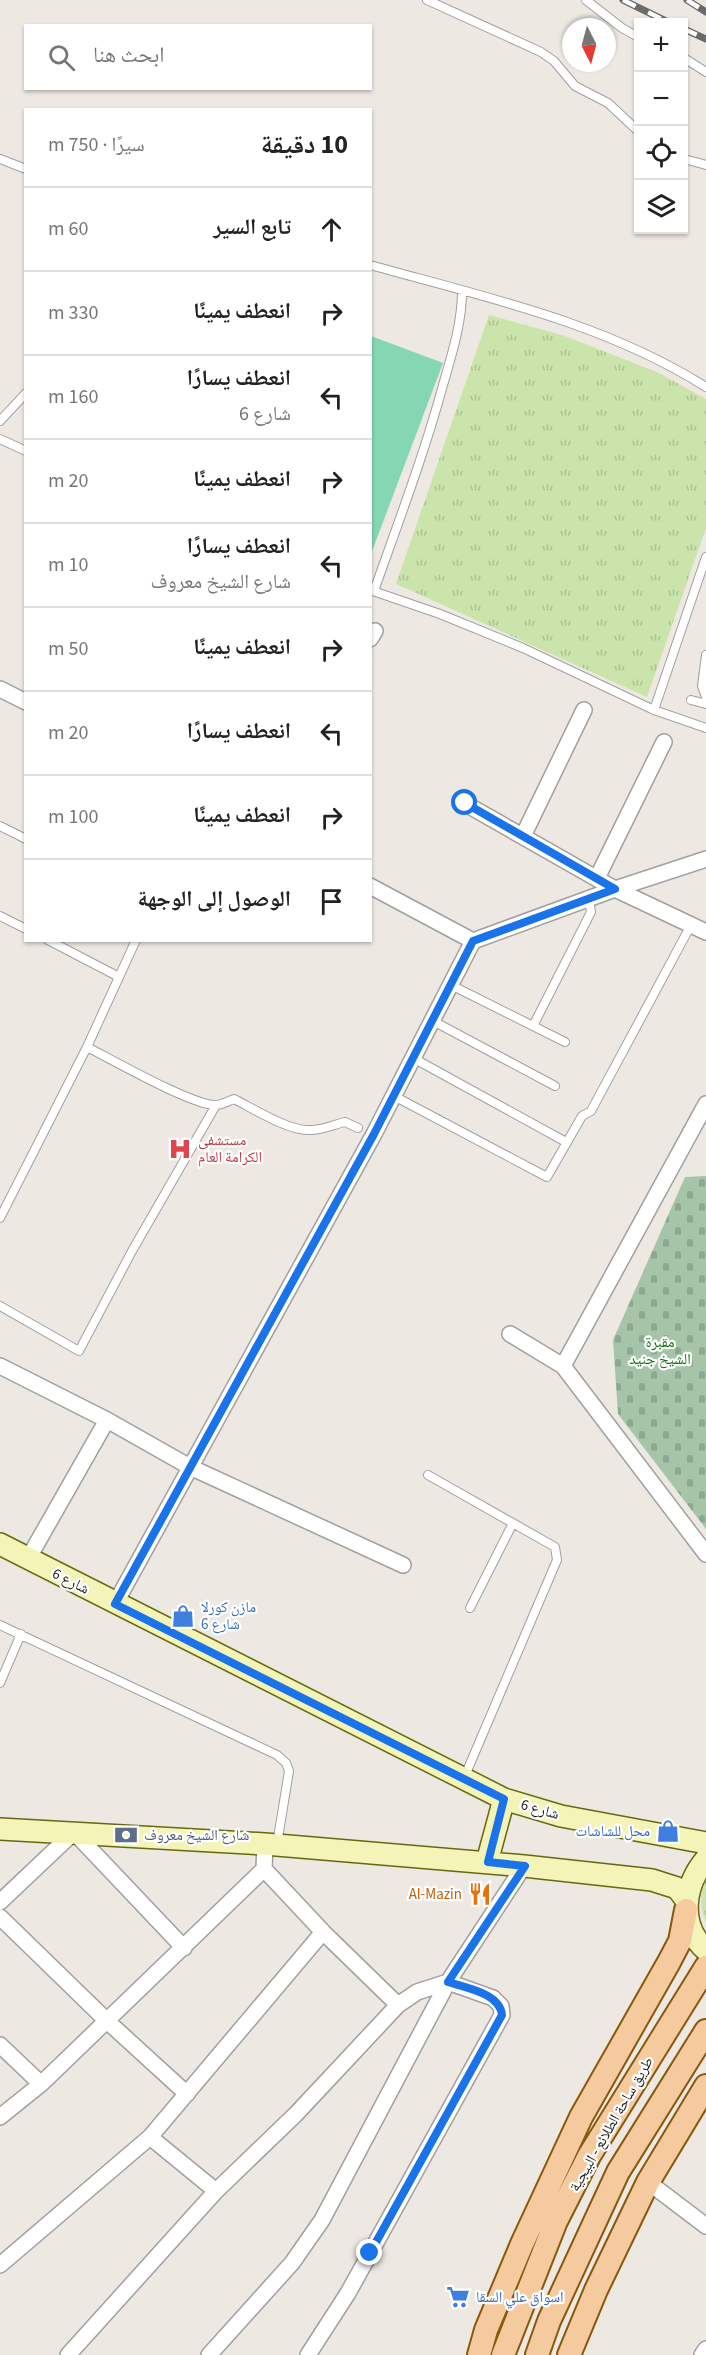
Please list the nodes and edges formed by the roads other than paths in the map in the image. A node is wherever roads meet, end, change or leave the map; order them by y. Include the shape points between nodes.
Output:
1 (427, 0) edge
2 (586, 0) edge
3 (634, 34) edge
4 (688, 61) edge
5 (706, 72) edge
6 (634, 126) edge
7 (0, 159) edge
8 (688, 160) edge
9 (706, 165) edge
10 (24, 168) edge
11 (372, 266) edge
12 (462, 291) junction
13 (706, 387) edge
14 (24, 395) edge
15 (0, 421) edge
16 (0, 439) edge
17 (24, 450) edge
18 (706, 557) edge
19 (372, 591) edge
20 (706, 655) edge
21 (0, 689) edge
22 (706, 697) edge
23 (691, 700) dead end
24 (24, 701) edge
25 (706, 704) edge
26 (584, 710) dead end
27 (654, 710) junction
28 (706, 728) edge
29 (664, 742) dead end
30 (465, 803) dead end
31 (0, 826) edge
32 (523, 836) junction
33 (24, 838) edge
34 (706, 859) edge
35 (597, 878) junction
36 (372, 887) edge
37 (615, 889) junction
38 (589, 898) junction
39 (0, 916) edge
40 (692, 925) junction
41 (24, 928) edge
42 (706, 932) edge
43 (473, 941) junction
44 (52, 942) edge
45 (135, 942) edge
46 (119, 977) junction
47 (451, 984) junction
48 (433, 1021) junction
49 (533, 1026) junction
50 (565, 1042) dead end
51 (87, 1047) junction
52 (413, 1058) junction
53 (555, 1086) dead end
54 (394, 1096) junction
55 (706, 1104) edge
56 (216, 1105) junction
57 (358, 1128) dead end
58 (566, 1142) junction
59 (0, 1218) edge
60 (0, 1306) edge
61 (510, 1335) dead end
62 (0, 1366) edge
63 (562, 1366) junction
64 (107, 1420) junction
65 (190, 1467) junction
66 (428, 1475) dead end
67 (513, 1523) junction
68 (0, 1544) edge
69 (706, 1554) edge
70 (28, 1559) junction
71 (403, 1565) dead end
72 (115, 1604) junction
73 (470, 1608) dead end
74 (0, 1625) edge
75 (21, 1635) junction
76 (0, 1683) edge
77 (464, 1779) junction
78 (504, 1799) junction
79 (0, 1829) edge
80 (74, 1832) junction
81 (706, 1843) edge
82 (271, 1844) junction
83 (706, 1859) edge
84 (488, 1862) junction
85 (525, 1866) junction
86 (264, 1869) junction
87 (0, 1902) edge
88 (687, 1905) junction
89 (0, 1917) edge
90 (323, 1932) junction
91 (184, 1948) junction
92 (706, 1950) edge
93 (706, 1967) edge
94 (448, 1982) junction
95 (398, 2005) junction
96 (107, 2021) junction
97 (706, 2031) edge
98 (0, 2045) edge
99 (41, 2084) junction
100 (706, 2086) edge
101 (187, 2094) junction
102 (0, 2117) edge
103 (150, 2137) junction
104 (648, 2182) junction
105 (216, 2191) junction
106 (706, 2226) edge
107 (0, 2265) edge
108 (706, 2349) edge
109 (68, 2355) edge
110 (209, 2355) edge
111 (308, 2355) edge
112 (479, 2355) edge
113 (503, 2355) edge
114 (537, 2355) edge
115 (569, 2355) edge
116 (702, 2355) edge

1 - 6 lane via 541,52 575,86 608,103
2 - 3 lane
4 - 5 lane
7 - 10 lane
8 - 9 lane
11 - 12 lane
12 - 13 lane via 607,337 674,367
12 - 19 lane via 455,342 431,431
14 - 15 lane
16 - 17 lane
18 - 27 lane
19 - 27 lane via 523,648
20 - 22 lane via 702,687
21 - 24 street
23 - 25 lane
26 - 32 street
27 - 28 lane
29 - 35 street
30 - 32 street
31 - 33 lane
32 - 35 street
34 - 37 street
35 - 37 street
36 - 43 street
37 - 38 street
37 - 40 street
38 - 43 street
38 - 49 lane via 591,912
39 - 41 lane
40 - 42 street
40 - 58 lane via 591,1111 582,1116
43 - 47 street
44 - 46 lane
45 - 46 lane
46 - 51 lane
47 - 48 street
47 - 49 lane
48 - 52 street
48 - 53 lane
49 - 50 lane
51 - 56 lane via 177,1092
51 - 59 lane
52 - 54 street
52 - 58 lane
54 - 58 lane via 547,1177
54 - 65 street
55 - 63 street
56 - 57 lane via 234,1100 306,1130 345,1122
56 - 60 lane via 79,1351
61 - 63 street
62 - 64 street
63 - 69 street
64 - 65 street
64 - 70 street
65 - 71 street
65 - 72 street
66 - 67 lane
67 - 73 lane
67 - 77 lane via 555,1547 557,1560
68 - 70 street, شارع 6
70 - 72 street, شارع 6
72 - 77 street, شارع 6
74 - 75 lane
75 - 76 lane
75 - 82 lane via 277,1755 288,1770
77 - 78 street, شارع 6
78 - 81 street, شارع 6 via 561,1816
78 - 84 street
79 - 80 street
80 - 82 street
80 - 87 street
80 - 91 street
82 - 84 street
82 - 86 street
83 - 88 street via 695,1872
84 - 85 street
85 - 88 street via 652,1880 677,1888
85 - 94 street
86 - 90 street
86 - 91 street
88 - 92 street via 691,1929
88 - 112 main road via 680,1941 571,2139 522,2244
89 - 96 street
90 - 95 street
90 - 101 street
91 - 96 street
93 - 113 main road, طريق ساحة الطلائع - البيجية via 589,2156 556,2221
94 - 95 street via 417,1992
94 - 110 street via 322,2220 292,2263
94 - 111 street via 493,1998 501,2006 502,2015 348,2293
95 - 105 street via 296,2114
96 - 99 street
96 - 101 street
97 - 114 main road, طريق ساحة الطلائع - البيجية via 618,2172
98 - 99 street
99 - 102 street
100 - 104 main road
101 - 103 street
103 - 105 street
103 - 107 street
104 - 106 street
104 - 115 main road
105 - 109 street
108 - 116 street

